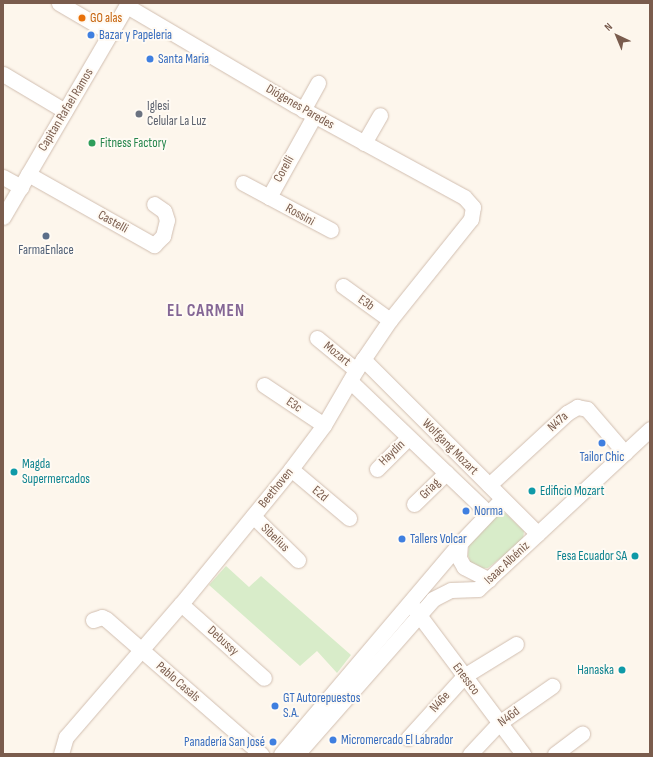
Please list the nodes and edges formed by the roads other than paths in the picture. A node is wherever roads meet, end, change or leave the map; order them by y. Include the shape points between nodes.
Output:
1 (59, 3) edge
2 (127, 5) edge
3 (112, 34) junction
4 (3, 74) edge
5 (318, 84) dead end
6 (65, 111) junction
7 (308, 113) junction
8 (380, 115) dead end
9 (364, 143) junction
10 (28, 174) junction
11 (3, 177) edge
12 (243, 183) dead end
13 (21, 187) junction
14 (269, 197) junction
15 (154, 204) dead end
16 (473, 207) joint
17 (3, 217) edge
18 (331, 230) dead end
19 (343, 286) dead end
20 (390, 320) junction
21 (317, 338) dead end
22 (356, 370) junction
23 (264, 385) dead end
24 (324, 425) junction
25 (650, 429) edge
26 (408, 438) junction
27 (625, 453) junction
28 (376, 468) dead end
29 (291, 469) junction
30 (446, 473) junction
31 (489, 485) junction
32 (502, 499) junction
33 (414, 504) dead end
34 (487, 512) junction
35 (253, 516) junction
36 (349, 518) dead end
37 (538, 534) junction
38 (460, 543) junction
39 (298, 560) dead end
40 (489, 580) junction
41 (181, 604) junction
42 (414, 609) junction
43 (93, 620) dead end
44 (516, 644) dead end
45 (141, 651) junction
46 (464, 676) junction
47 (264, 678) dead end
48 (552, 686) dead end
49 (499, 723) junction
50 (582, 734) dead end
51 (408, 738) dead end
52 (292, 752) edge
53 (61, 754) edge
54 (261, 754) edge
55 (470, 754) edge
56 (523, 754) edge
57 (554, 754) edge

1 - 3 street
2 - 3 street, Capitan Rafael Ramos
2 - 7 street, Diógenes Paredes
3 - 6 street, Capitan Rafael Ramos
4 - 6 street
5 - 7 street, Corelli
6 - 10 street, Capitan Rafael Ramos
7 - 9 street, Diógenes Paredes
7 - 14 street, Corelli
8 - 9 street
9 - 16 street, Diógenes Paredes via 464,197
10 - 13 street, Capitan Rafael Ramos
10 - 15 street, Castelli via 154,245 163,236 167,220 164,211
11 - 13 street
12 - 14 street, Corelli
13 - 17 street, Capitan Rafael Ramos
14 - 18 street, Rossini
16 - 20 street, Beethoven via 471,219
19 - 20 street, E3b
20 - 22 street, Beethoven
21 - 22 street, Mozart
22 - 24 street, Beethoven
22 - 26 street, Wolfgang Mozart
22 - 31 street, Wolfgang Mozart
23 - 24 street, E3c
24 - 29 street, Beethoven
25 - 27 street, Isaac Albéniz
26 - 28 street, Haydin
26 - 30 street, Wolfgang Mozart
27 - 31 street, N47a via 587,409 577,407 567,413
27 - 37 street, Isaac Albéniz
29 - 35 street, Beethoven
29 - 36 street, E2d
30 - 33 street, Griag
30 - 34 street, Wolfgang Mozart
31 - 32 street, Wolfgang Mozart
32 - 34 street, Isaac Albéniz
32 - 37 street, Wolfgang Mozart
34 - 38 street, Isaac Albéniz
35 - 39 street, Sibelius
35 - 41 street, Beethoven
37 - 40 street, Isaac Albéniz
38 - 40 street via 459,558 464,567
38 - 42 street, Isaac Albéniz
40 - 42 street, Isaac Albéniz via 478,589 451,590
41 - 45 street, Beethoven
41 - 47 street, Debussy
42 - 46 street, Enessco
42 - 52 street, Isaac Albéniz
43 - 45 street, Pablo Casals via 106,618
44 - 46 street, N46e
45 - 53 street, Beethoven via 66,737
45 - 54 street, Pablo Casals
46 - 49 street, Enessco
46 - 51 street, N46e
48 - 49 street, N46d
49 - 55 street, N46d
49 - 56 street, Enessco
50 - 57 street

